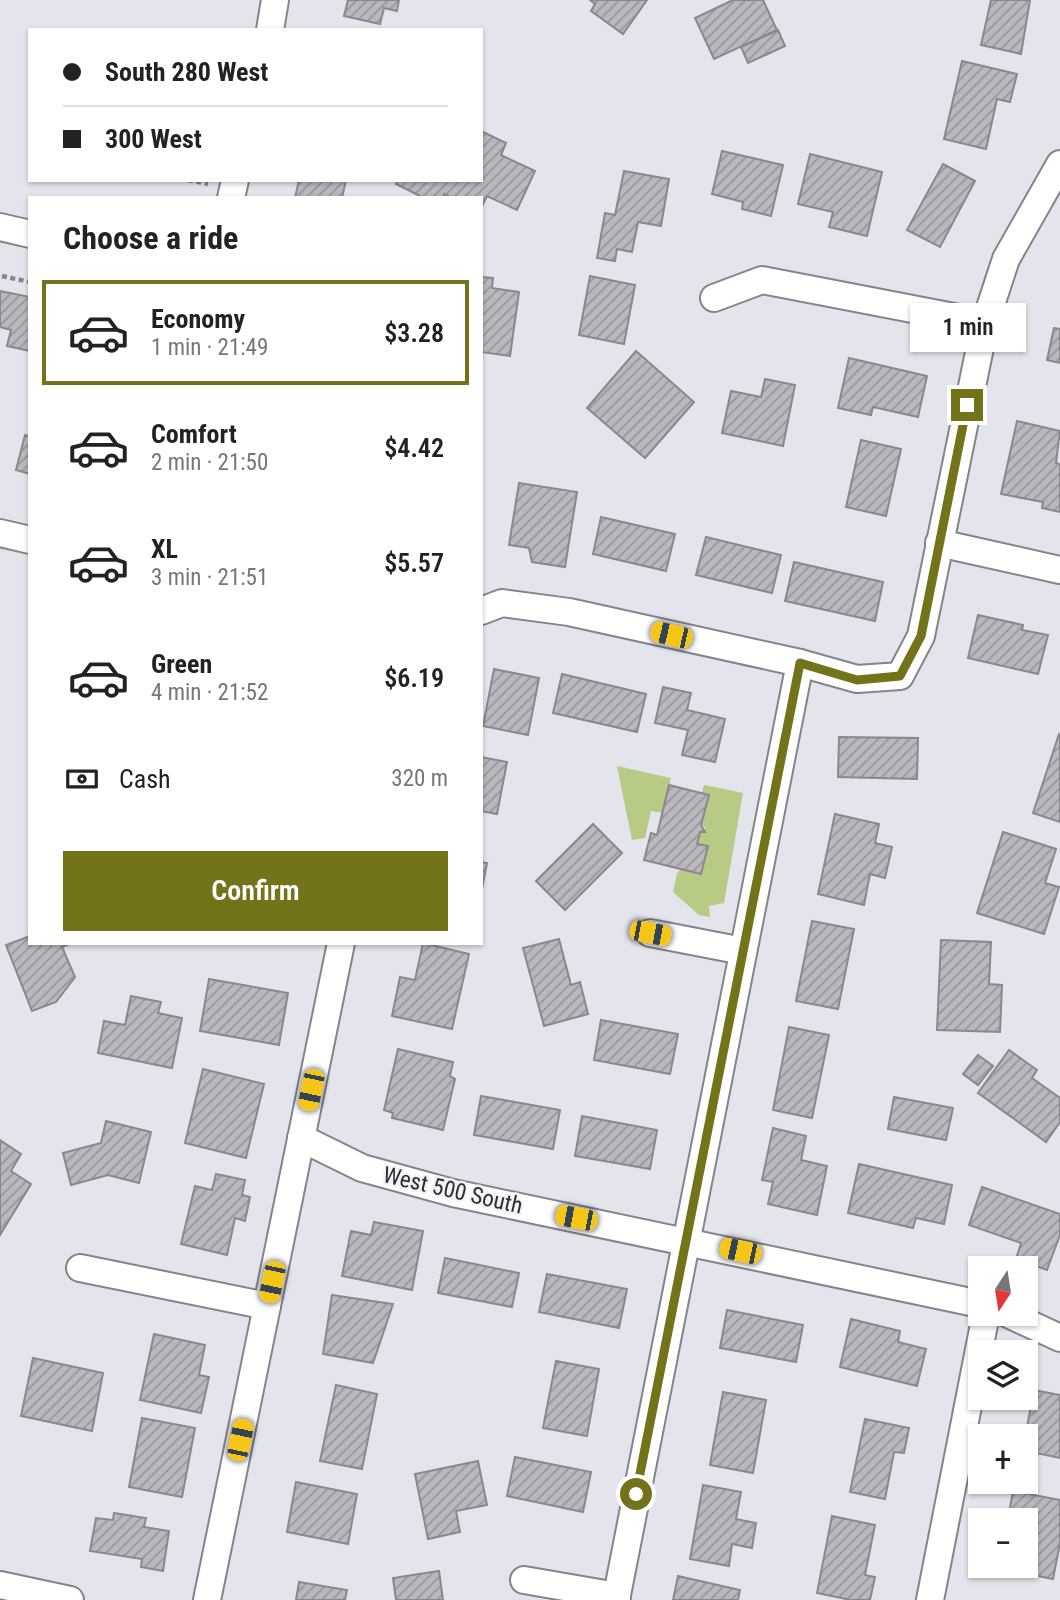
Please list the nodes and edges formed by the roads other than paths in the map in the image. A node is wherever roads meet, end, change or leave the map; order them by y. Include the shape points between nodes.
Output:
1 (275, 0) edge
2 (270, 28) edge
3 (1060, 164) edge
4 (0, 227) edge
5 (28, 234) edge
6 (714, 298) dead end
7 (985, 323) junction
8 (0, 533) edge
9 (28, 540) edge
10 (939, 542) junction
11 (1060, 570) edge
12 (483, 610) edge
13 (800, 663) junction
14 (650, 933) dead end
15 (341, 945) edge
16 (743, 951) junction
17 (301, 1138) junction
18 (685, 1240) junction
19 (80, 1268) dead end
20 (968, 1301) edge
21 (267, 1306) junction
22 (984, 1326) edge
23 (1034, 1326) edge
24 (1060, 1338) edge
25 (524, 1580) dead end
26 (0, 1585) edge
27 (617, 1598) edge
28 (71, 1600) edge
29 (207, 1600) edge
30 (930, 1600) edge

1 - 2 street
3 - 7 street via 1006,259
4 - 5 street
6 - 7 street via 762,279
7 - 10 street
8 - 9 street
10 - 11 street
10 - 13 street via 921,636 900,676 857,680
12 - 13 street via 502,603 569,612
13 - 16 street
14 - 16 street
15 - 17 street
16 - 18 street
17 - 18 street, West 500 South via 362,1168 453,1194
17 - 21 street
18 - 20 street, West 500 South
18 - 27 street
19 - 21 street
21 - 29 street
22 - 30 street
23 - 24 street
25 - 27 street
26 - 28 street

